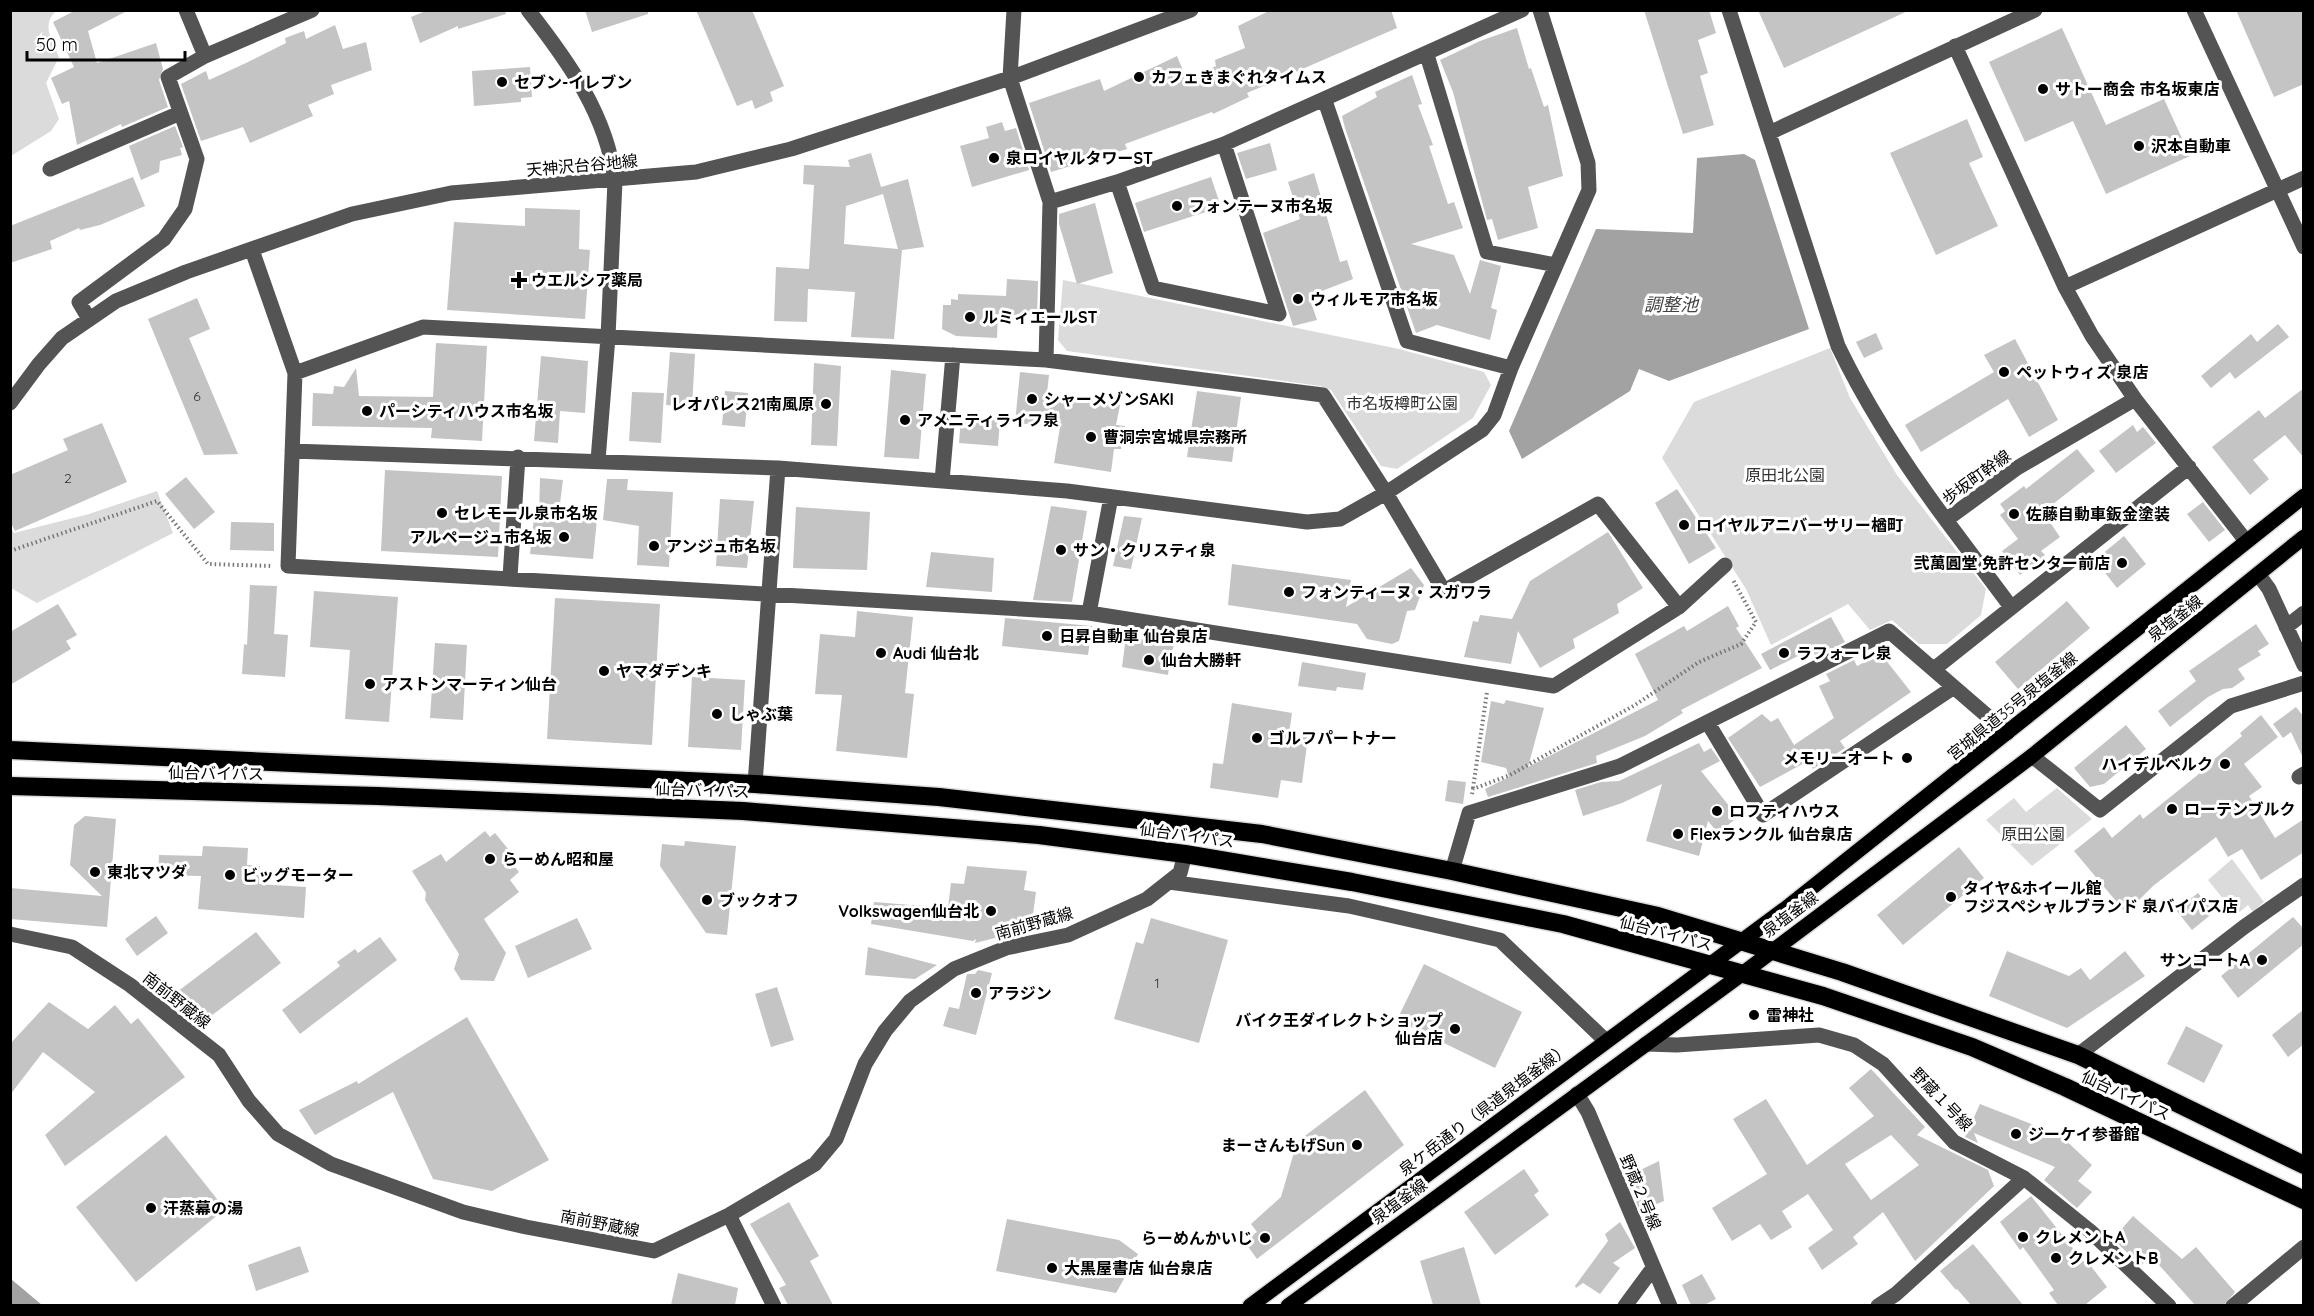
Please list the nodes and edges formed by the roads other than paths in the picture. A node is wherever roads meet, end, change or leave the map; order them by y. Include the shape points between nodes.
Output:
1 (186, 10) edge
2 (312, 10) edge
3 (528, 10) edge
4 (1014, 10) edge
5 (1191, 10) edge
6 (1522, 10) edge
7 (1540, 10) edge
8 (1729, 10) edge
9 (2035, 10) edge
10 (2194, 10) edge
11 (1955, 46) junction
12 (1427, 55) junction
13 (205, 56) junction
14 (1010, 78) junction
15 (1325, 101) junction
16 (180, 112) junction
17 (1769, 133) junction
18 (1224, 144) junction
19 (50, 170) dead end
20 (2304, 178) edge
21 (615, 181) junction
22 (1117, 182) junction
23 (2276, 191) junction
24 (1050, 202) junction
25 (2304, 247) edge
26 (252, 250) junction
27 (1556, 266) junction
28 (2065, 287) junction
29 (89, 319) junction
30 (608, 337) junction
31 (953, 355) junction
32 (1046, 360) junction
33 (1511, 368) junction
34 (295, 373) junction
35 (2135, 399) junction
36 (10, 403) edge
37 (292, 451) junction
38 (518, 457) junction
39 (598, 460) junction
40 (2189, 467) junction
41 (778, 468) junction
42 (942, 481) junction
43 (1386, 493) junction
44 (2304, 496) edge
45 (1111, 497) junction
46 (1946, 520) junction
47 (2304, 537) edge
48 (2246, 541) junction
49 (1725, 565) road end
50 (2259, 574) junction
51 (510, 577) junction
52 (768, 592) junction
53 (1679, 607) junction
54 (2011, 607) junction
55 (1089, 613) junction
56 (2304, 613) edge
57 (2286, 627) junction
58 (2304, 665) edge
59 (1934, 669) junction
60 (2304, 683) edge
61 (1954, 687) junction
62 (1708, 723) junction
63 (2007, 733) junction
64 (10, 750) edge
65 (2032, 756) junction
66 (755, 784) junction
67 (10, 786) edge
68 (1185, 854) junction
69 (1452, 871) junction
70 (1169, 882) junction
71 (2304, 885) edge
72 (10, 934) edge
73 (1740, 941) junction
74 (1771, 951) junction
75 (1708, 965) junction
76 (1742, 974) junction
77 (1606, 1041) junction
78 (1646, 1044) junction
79 (2078, 1055) junction
80 (1577, 1094) junction
81 (2304, 1165) edge
82 (2024, 1178) junction
83 (2304, 1200) edge
84 (729, 1215) junction
85 (2304, 1247) edge
86 (1653, 1268) junction
87 (1253, 1304) edge
88 (774, 1305) edge
89 (1288, 1305) edge
90 (1625, 1305) edge
91 (1670, 1305) edge
92 (1878, 1305) edge
93 (2169, 1305) edge
94 (2233, 1305) edge

1 - 13 street
2 - 13 street
3 - 21 street via 577,78 594,110 605,135
4 - 14 street
5 - 14 street, 天神沢台谷地線
6 - 12 street
7 - 27 street via 1588,163 1588,190
8 - 17 street, 歩坂町幹線
9 - 11 street
10 - 23 street
11 - 17 street
11 - 28 street
12 - 15 street
12 - 27 street via 1487,252
13 - 16 street via 168,77
14 - 21 street, 天神沢台谷地線 via 791,149 696,172
14 - 24 street
15 - 18 street
15 - 33 street via 1407,340
16 - 19 street
16 - 29 street via 197,159 186,209 164,239 79,302
17 - 46 street, 歩坂町幹線 via 1838,346 1866,403
18 - 22 street
18 - 22 street via 1279,314 1153,288
20 - 23 street
21 - 26 street, 天神沢台谷地線 via 471,191 416,199 352,214
21 - 30 street
22 - 24 street
23 - 25 street
23 - 28 street
24 - 32 street
26 - 29 street, 天神沢台谷地線 via 116,301
26 - 34 street
27 - 33 street
28 - 35 street via 2092,336
29 - 36 street, 天神沢台谷地線 via 62,338
30 - 31 street
30 - 34 street via 423,327
30 - 39 street
31 - 32 street
31 - 42 street
32 - 43 street via 1323,395
33 - 43 street via 1494,415 1482,430
34 - 37 street
35 - 40 street
35 - 46 street, 歩坂町幹線 via 2017,468
37 - 38 street
37 - 51 street via 288,566
38 - 39 street
38 - 51 street
39 - 41 street
40 - 48 street
40 - 54 street
41 - 42 street
41 - 52 street
42 - 45 street
43 - 45 street via 1340,519 1307,522
43 - 53 street via 1444,591 1598,504
44 - 48 main road, 宮城県道35号泉塩釜線
45 - 55 street
46 - 54 street
47 - 50 main road, 泉塩釜線
48 - 63 main road, 宮城県道35号泉塩釜線
49 - 53 street
50 - 57 street
50 - 65 main road, 泉塩釜線
51 - 52 street
52 - 55 street
52 - 66 street
53 - 55 street via 1554,686
54 - 59 street
56 - 57 street
57 - 58 street
59 - 61 street
59 - 62 street via 1889,631
60 - 65 street via 2231,706 2100,810
61 - 62 street via 1763,814
61 - 63 street
62 - 69 street via 1620,766 1468,813
63 - 73 main road, 宮城県道35号泉塩釜線
64 - 66 highway, 仙台バイパス
65 - 74 main road, 泉塩釜線
66 - 69 highway, 仙台バイパス via 939,797 1262,834
67 - 68 highway, 仙台バイパス via 743,811 1039,835
68 - 70 street, 南前野蔵線 via 1180,873
68 - 75 highway, 仙台バイパス via 1563,924
69 - 73 highway, 仙台バイパス via 1658,916
70 - 77 street via 1349,906 1500,940
70 - 84 street, 南前野蔵線 via 1148,899 1068,935 1006,948 954,969 910,1001 865,1064 836,1138 815,1164
71 - 79 street
72 - 84 street, 南前野蔵線 via 72,947 130,985 219,1055 249,1101 278,1134 331,1164 463,1212 654,1251
73 - 74 highway, 仙台バイパス
73 - 75 main road, 泉ケ岳通り（県道泉塩釜線）
74 - 76 main road, 泉塩釜線
74 - 79 highway, 仙台バイパス
75 - 76 highway, 仙台バイパス
75 - 77 main road, 泉ケ岳通り（県道泉塩釜線）
76 - 78 main road, 泉塩釜線
76 - 83 highway, 仙台バイパス via 1823,996 1972,1047
77 - 87 main road, 泉ケ岳通り（県道泉塩釜線）
78 - 80 main road, 泉塩釜線
78 - 82 street, 野蔵１号線 via 1819,1035 1854,1045 1883,1064 1954,1142
79 - 81 highway, 仙台バイパス
80 - 86 street, 野蔵２号線
80 - 89 main road, 泉塩釜線
82 - 92 street via 1896,1294
82 - 93 street, 野蔵１号線 via 2090,1231
84 - 88 street
85 - 94 street
86 - 90 street
86 - 91 street, 野蔵２号線

